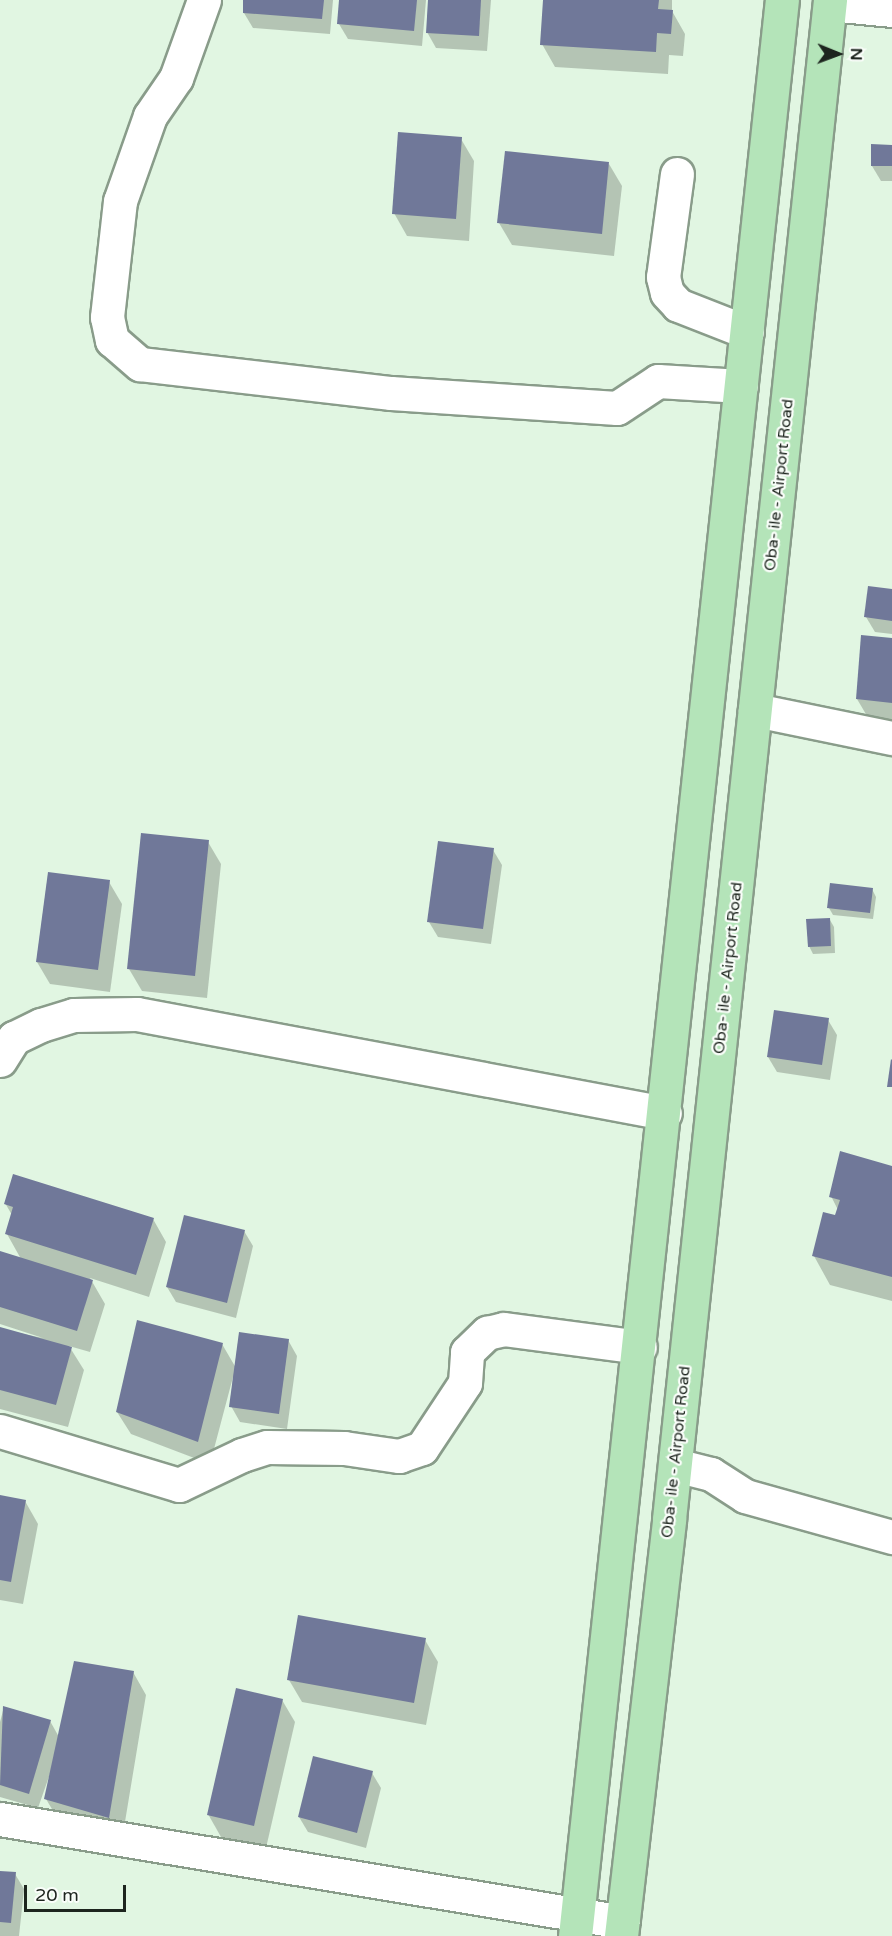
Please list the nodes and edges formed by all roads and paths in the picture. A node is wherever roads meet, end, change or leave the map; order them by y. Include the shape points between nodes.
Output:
1 (204, 0) edge
2 (782, 0) edge
3 (830, 2) edge
4 (892, 10) edge
5 (677, 174) dead end
6 (747, 332) junction
7 (741, 387) junction
8 (755, 710) junction
9 (892, 738) edge
10 (5, 1045) edge
11 (665, 1113) junction
12 (640, 1347) junction
13 (0, 1431) edge
14 (675, 1466) junction
15 (892, 1537) edge
16 (0, 1819) edge
17 (576, 1926) edge
18 (622, 1929) edge

1 - 7 street via 176,78 150,116 120,201 107,316 112,340 140,364 391,393 617,408 658,381
2 - 6 main road
3 - 4 street
3 - 8 main road, Oba- ile - Airport Road
5 - 6 street via 663,277 667,293 678,305
6 - 7 main road
7 - 11 main road
8 - 9 street
8 - 14 main road, Oba- ile - Airport Road
10 - 11 street via 41,1025 74,1015 137,1014
11 - 12 main road
12 - 13 street via 504,1329 487,1333 467,1353 465,1383 422,1448 399,1456 344,1448 267,1447 179,1485
12 - 17 main road
14 - 15 street via 711,1474 745,1496
14 - 18 main road, Oba- ile - Airport Road
16 - 17 street
17 - 18 street

